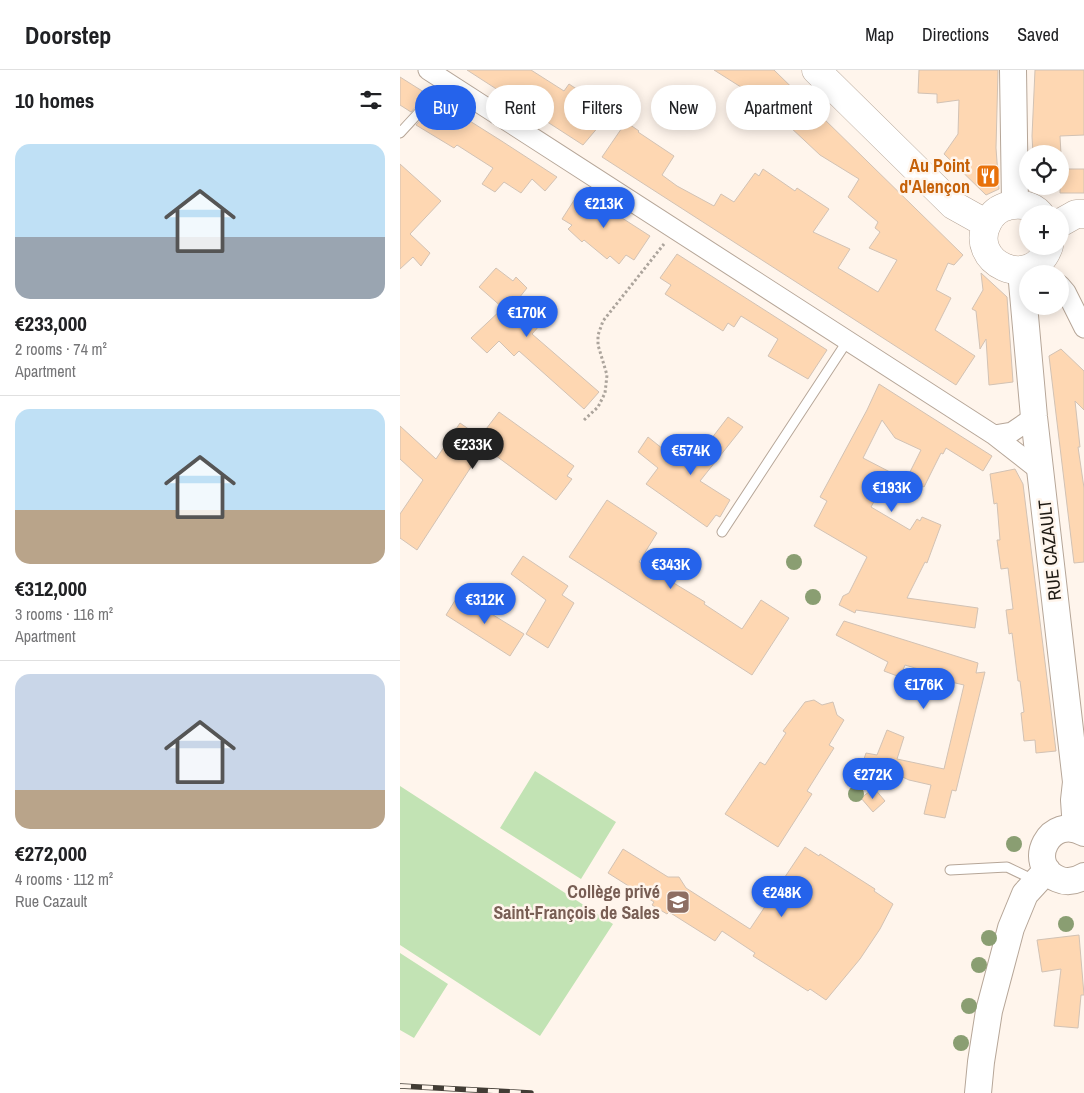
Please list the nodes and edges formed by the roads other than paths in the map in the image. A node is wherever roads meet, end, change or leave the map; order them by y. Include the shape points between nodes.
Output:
1 (428, 70) edge
2 (816, 70) edge
3 (1013, 70) edge
4 (447, 82) junction
5 (400, 134) edge
6 (1015, 204) junction
7 (1026, 205) edge
8 (1084, 214) edge
9 (1069, 218) edge
10 (987, 224) junction
11 (1039, 263) edge
12 (1069, 298) edge
13 (1084, 328) edge
14 (848, 340) junction
15 (1034, 417) junction
16 (994, 435) junction
17 (1040, 471) junction
18 (722, 532) dead end
19 (1080, 831) edge
20 (950, 870) dead end
21 (1041, 875) junction
22 (1084, 876) edge
23 (978, 1093) edge

1 - 4 street
2 - 10 main road via 953,205
3 - 6 street
4 - 5 lane
4 - 14 street
6 - 7 main road
6 - 10 main road via 998,210
8 - 9 main road
10 - 11 main road via 985,247 990,258 999,265 1009,270
11 - 15 street, RUE CAZAULT
12 - 13 street
14 - 16 street
14 - 18 lane
15 - 16 street via 1012,432
15 - 17 street, RUE CAZAULT
16 - 17 street
17 - 19 street, RUE CAZAULT via 1076,782 1074,800
19 - 21 street, RUE CAZAULT via 1068,828 1047,839 1043,846
20 - 21 lane via 1007,867
21 - 22 street via 1070,881
21 - 23 street via 1025,894 999,968 989,1011

